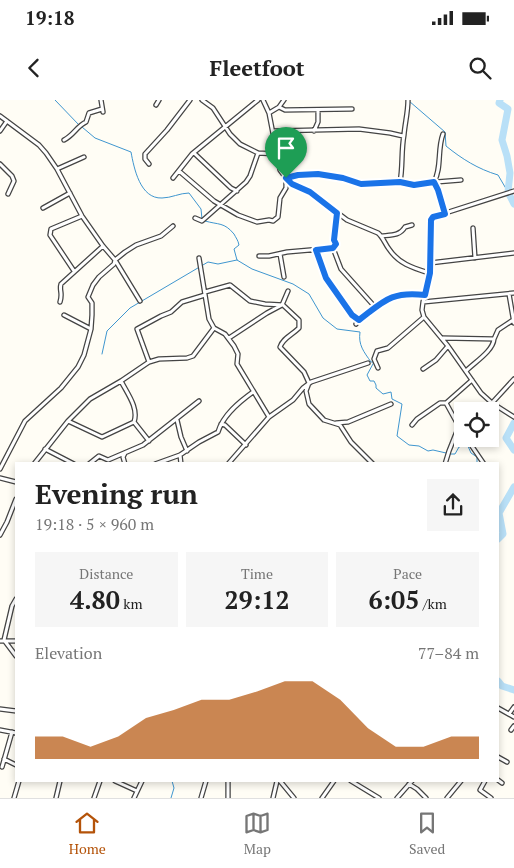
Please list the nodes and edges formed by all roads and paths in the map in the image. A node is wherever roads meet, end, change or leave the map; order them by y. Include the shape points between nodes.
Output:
1 (101, 100) edge
2 (159, 100) edge
3 (190, 100) edge
4 (202, 100) edge
5 (258, 100) edge
6 (263, 100) edge
7 (284, 100) edge
8 (408, 100) edge
9 (156, 105) dead end
10 (279, 107) junction
11 (352, 109) dead end
12 (318, 110) junction
13 (269, 113) junction
14 (0, 116) edge
15 (7, 121) junction
16 (225, 126) junction
17 (273, 131) junction
18 (314, 131) junction
19 (0, 132) edge
20 (442, 134) dead end
21 (403, 136) junction
22 (64, 140) dead end
23 (194, 153) junction
24 (258, 153) junction
25 (277, 154) junction
26 (84, 157) dead end
27 (0, 164) edge
28 (150, 164) dead end
29 (57, 169) junction
30 (179, 171) junction
31 (173, 178) dead end
32 (286, 178) junction
33 (461, 180) dead end
34 (400, 182) junction
35 (435, 182) junction
36 (237, 191) junction
37 (514, 191) edge
38 (70, 193) junction
39 (8, 194) dead end
40 (220, 205) junction
41 (43, 208) dead end
42 (337, 213) junction
43 (445, 214) junction
44 (82, 216) junction
45 (195, 218) dead end
46 (412, 225) dead end
47 (173, 226) dead end
48 (473, 228) dead end
49 (381, 236) junction
50 (103, 246) junction
51 (333, 248) junction
52 (316, 250) junction
53 (514, 253) edge
54 (280, 254) junction
55 (259, 256) dead end
56 (198, 258) dead end
57 (475, 258) junction
58 (116, 260) junction
59 (430, 263) junction
60 (74, 272) junction
61 (430, 273) junction
62 (284, 277) dead end
63 (288, 291) dead end
64 (514, 293) edge
65 (205, 294) junction
66 (509, 294) junction
67 (425, 295) junction
68 (140, 301) dead end
69 (60, 302) dead end
70 (423, 302) junction
71 (283, 305) junction
72 (375, 307) junction
73 (64, 315) dead end
74 (424, 318) junction
75 (514, 322) edge
76 (214, 328) junction
77 (91, 329) junction
78 (229, 338) junction
79 (442, 338) junction
80 (494, 339) junction
81 (448, 346) junction
82 (149, 362) junction
83 (368, 363) dead end
84 (378, 368) dead end
85 (423, 369) dead end
86 (466, 371) junction
87 (514, 379) edge
88 (472, 380) junction
89 (121, 381) junction
90 (309, 383) junction
91 (253, 392) junction
92 (199, 401) dead end
93 (491, 402) edge
94 (493, 402) edge
95 (446, 403) junction
96 (391, 404) dead end
97 (499, 407) edge
98 (270, 417) junction
99 (454, 417) edge
100 (514, 417) edge
101 (177, 420) junction
102 (68, 422) junction
103 (134, 422) junction
104 (336, 423) junction
105 (220, 424) junction
106 (412, 425) dead end
107 (454, 438) edge
108 (149, 440) junction
109 (246, 445) junction
110 (472, 447) edge
111 (45, 450) junction
112 (187, 451) junction
113 (125, 452) junction
114 (180, 455) junction
115 (36, 462) edge
116 (70, 462) edge
117 (92, 462) edge
118 (124, 462) edge
119 (160, 462) edge
120 (181, 462) edge
121 (230, 462) edge
122 (371, 462) edge
123 (446, 462) edge
124 (483, 462) edge
125 (0, 469) edge
126 (0, 478) edge
127 (15, 482) edge
128 (15, 501) edge
129 (3, 522) dead end
130 (7, 522) junction
131 (0, 535) edge
132 (15, 601) edge
133 (2, 641) edge
134 (15, 641) edge
135 (15, 655) edge
136 (514, 707) edge
137 (0, 708) edge
138 (499, 709) edge
139 (15, 711) edge
140 (509, 714) junction
141 (514, 717) edge
142 (514, 726) edge
143 (0, 730) edge
144 (511, 730) dead end
145 (14, 732) edge
146 (499, 758) edge
147 (4, 759) junction
148 (507, 762) dead end
149 (15, 764) edge
150 (2, 767) dead end
151 (499, 781) edge
152 (19, 782) edge
153 (60, 782) edge
154 (100, 782) edge
155 (117, 782) edge
156 (142, 782) edge
157 (206, 782) edge
158 (228, 782) edge
159 (280, 782) edge
160 (333, 782) edge
161 (353, 782) edge
162 (410, 782) edge
163 (460, 782) edge
164 (484, 782) edge
165 (502, 783) dead end
166 (137, 791) junction
167 (14, 798) edge
168 (56, 798) edge
169 (94, 798) edge
170 (134, 798) edge
171 (201, 798) edge
172 (228, 798) edge
173 (273, 798) edge
174 (294, 798) edge
175 (322, 798) edge
176 (378, 798) edge
177 (397, 798) edge
178 (426, 798) edge
179 (447, 798) edge
180 (491, 798) edge

1 - 22 street via 102,110 89,113 86,122
2 - 9 street
3 - 28 street via 145,154
4 - 16 street via 213,108
5 - 16 street
6 - 13 street
7 - 10 street
8 - 21 street
10 - 12 street via 285,110
10 - 13 street
11 - 12 street
12 - 18 street
13 - 17 street
14 - 15 street
15 - 19 street
15 - 29 street via 39,145
16 - 23 street
16 - 24 street via 240,144
17 - 18 street
17 - 25 street
18 - 21 street via 359,129
20 - 35 street
21 - 34 street
23 - 30 street
23 - 36 street
24 - 25 street
24 - 36 street via 250,176
25 - 32 street via 280,170
26 - 29 street
27 - 39 street via 14,181
29 - 38 street
30 - 31 street
30 - 40 street
32 - 34 street via 318,174 361,184
32 - 40 street via 278,217 273,221 258,222
32 - 42 street
33 - 35 street
34 - 35 street via 414,185
35 - 43 street
36 - 40 street
37 - 43 street
38 - 41 street
38 - 44 street
40 - 45 street via 203,219
42 - 49 street
42 - 51 street via 336,244
43 - 59 street via 431,220
44 - 50 street
44 - 60 street via 51,229 50,235
46 - 49 street via 398,234
47 - 58 street via 152,241 136,245
48 - 57 street
49 - 61 street via 400,262
50 - 58 street
50 - 60 street
51 - 52 street
51 - 72 street via 341,270
52 - 54 street
52 - 72 street via 326,278 357,322
53 - 57 street
54 - 55 street
54 - 62 street
56 - 65 street
57 - 59 street
58 - 68 street
58 - 77 street via 99,277 88,297 92,304
59 - 61 street
60 - 69 street via 61,284 63,294
61 - 67 street
63 - 71 street
64 - 66 street
65 - 71 street via 230,285 250,301
65 - 76 street via 209,319
65 - 82 street via 182,302 171,312 137,329
66 - 70 street
66 - 75 street
67 - 70 street
67 - 72 street via 408,293 393,296
70 - 74 street
71 - 78 street
71 - 90 street via 298,320 299,328 280,347 304,372
73 - 77 street
74 - 79 street
74 - 84 street via 388,348 378,351 374,360
75 - 80 street via 498,330
76 - 78 street
76 - 82 street via 193,356
77 - 125 street via 78,367 61,388 25,421
78 - 91 street via 238,354 237,364
79 - 80 street
79 - 81 street
80 - 86 street via 490,349
81 - 85 street
81 - 86 street
82 - 89 street
83 - 90 street
86 - 88 street
87 - 94 street
88 - 93 street
88 - 95 street
89 - 102 street via 90,399
89 - 103 street via 134,407
90 - 98 street
90 - 104 street via 306,391 309,404 324,420
91 - 98 street
91 - 105 street
92 - 101 street
95 - 99 street
95 - 106 street via 440,403
96 - 104 street via 348,422
97 - 100 street
98 - 109 street
101 - 108 street
101 - 112 street
102 - 103 street via 102,437
102 - 111 street
103 - 108 street
104 - 122 street
105 - 109 street
105 - 112 street via 218,432
107 - 123 street
108 - 113 street
109 - 121 street
110 - 124 street
111 - 115 street
111 - 116 street
112 - 114 street
113 - 117 street via 108,460 99,456
113 - 118 street
114 - 119 street
114 - 120 street
126 - 127 street
128 - 130 street
129 - 130 street
130 - 131 street
132 - 133 street
133 - 134 street
133 - 135 street
136 - 140 street
137 - 139 street
138 - 140 street
140 - 141 street
142 - 144 street
143 - 145 street
145 - 147 street
146 - 148 street
147 - 149 street
147 - 150 street
151 - 165 street
152 - 167 street
153 - 168 street
154 - 169 street
155 - 166 street
156 - 166 street
157 - 171 street
158 - 172 street
159 - 173 street
159 - 174 street
160 - 175 street
161 - 176 street
162 - 177 street
162 - 178 street
163 - 179 street
164 - 180 street via 480,790
166 - 170 street

